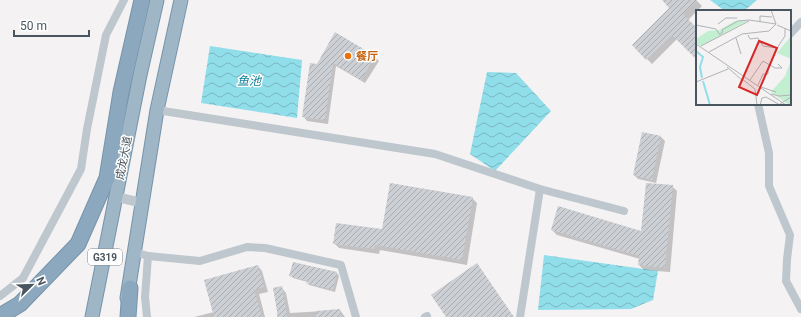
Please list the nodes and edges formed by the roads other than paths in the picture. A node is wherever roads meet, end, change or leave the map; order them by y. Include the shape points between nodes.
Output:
1 (124, 0) edge
2 (142, 0) edge
3 (156, 0) edge
4 (181, 0) edge
5 (801, 22) edge
6 (791, 33) edge
7 (758, 105) edge
8 (157, 110) junction
9 (540, 189) junction
10 (117, 197) junction
11 (142, 203) junction
12 (624, 211) dead end
13 (135, 252) junction
14 (148, 256) junction
15 (130, 288) junction
16 (0, 296) edge
17 (801, 309) edge
18 (0, 316) edge
19 (92, 317) edge
20 (122, 317) edge
21 (128, 317) edge
22 (147, 317) edge
23 (356, 317) edge
24 (520, 317) edge

1 - 16 street via 106,35 81,169 23,278
2 - 18 highway via 121,92 107,178 78,244 20,304
3 - 10 highway, 成龙大道
4 - 8 highway
5 - 6 street
7 - 17 street via 769,153 769,186 790,234 786,281
8 - 9 street via 435,154
8 - 11 highway
9 - 12 street
9 - 24 street
10 - 11 street
10 - 19 highway, 成龙大道 / G319
11 - 13 highway, G319
13 - 14 street
13 - 15 highway, G319
14 - 22 street via 145,297
14 - 23 street via 200,261 247,247 265,248 341,265
15 - 20 highway, G319
15 - 21 highway

